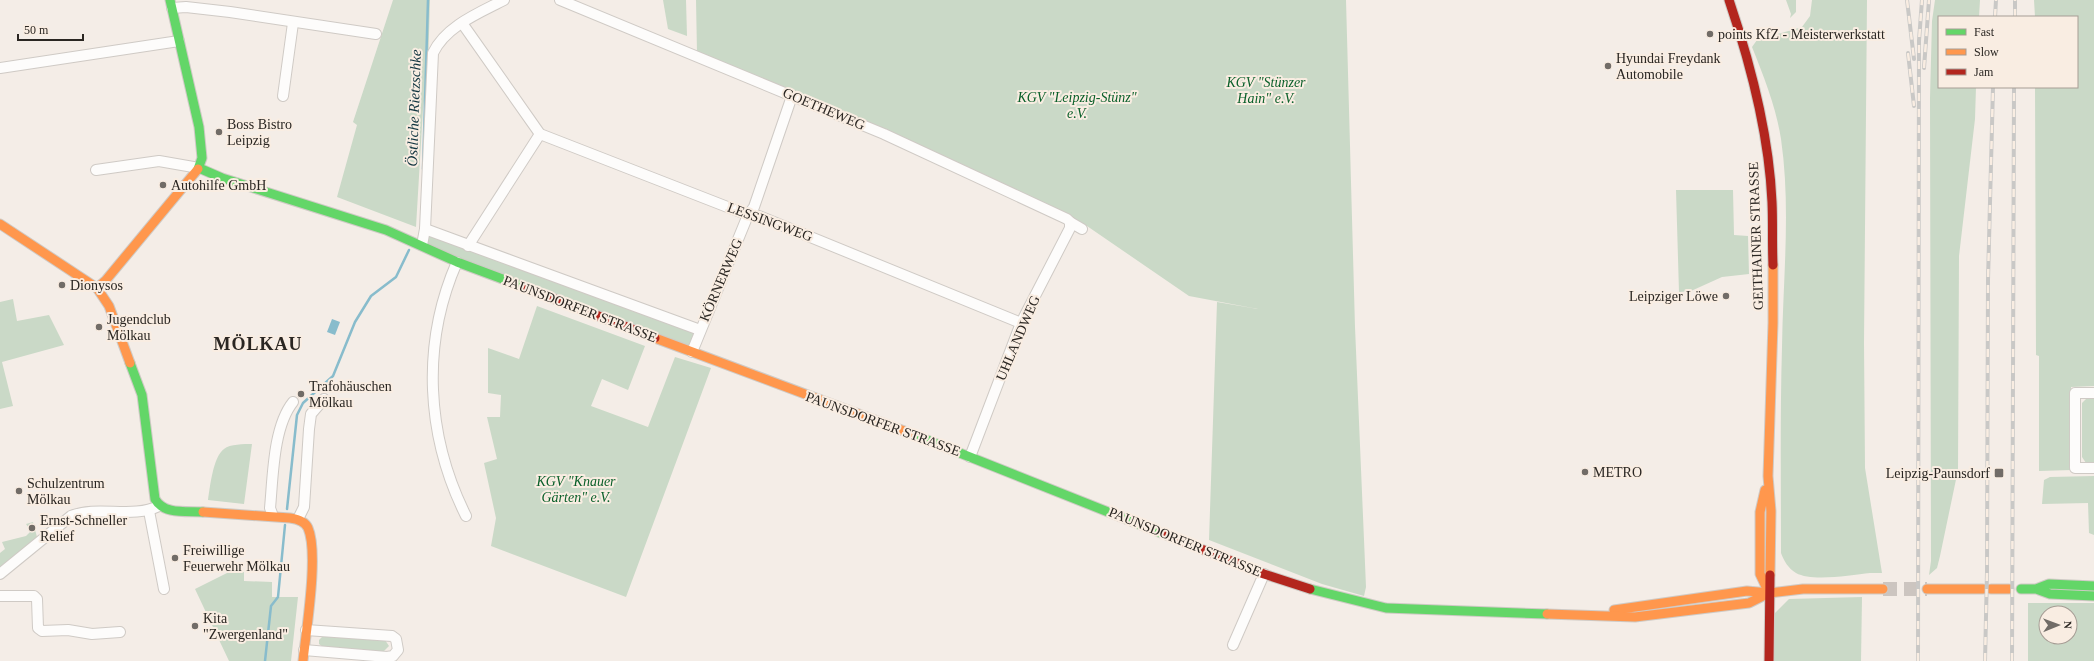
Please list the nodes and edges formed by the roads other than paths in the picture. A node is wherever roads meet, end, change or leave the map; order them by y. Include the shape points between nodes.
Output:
1 (504, 0) edge
2 (560, 0) edge
3 (1729, 0) edge
4 (171, 4) edge
5 (293, 22) junction
6 (462, 23) junction
7 (376, 34) dead end
8 (179, 41) junction
9 (0, 68) edge
10 (283, 96) dead end
11 (792, 96) junction
12 (540, 134) junction
13 (199, 168) junction
14 (96, 170) dead end
15 (748, 215) junction
16 (1070, 222) junction
17 (0, 224) edge
18 (425, 229) junction
19 (1082, 229) dead end
20 (422, 245) junction
21 (468, 246) junction
22 (457, 262) junction
23 (97, 288) junction
24 (1021, 323) junction
25 (700, 330) junction
26 (692, 352) junction
27 (2094, 393) edge
28 (324, 399) dead end
29 (293, 402) dead end
30 (970, 457) junction
31 (2094, 468) edge
32 (159, 506) junction
33 (149, 511) junction
34 (273, 516) junction
35 (466, 516) dead end
36 (290, 518) junction
37 (0, 574) edge
38 (1264, 574) junction
39 (2094, 586) edge
40 (164, 589) dead end
41 (1883, 589) tunnel mouth
42 (1927, 589) tunnel mouth
43 (2008, 589) dead end
44 (2021, 589) dead end
45 (2036, 589) junction
46 (1769, 593) junction
47 (0, 596) edge
48 (2094, 596) edge
49 (306, 630) junction
50 (120, 632) dead end
51 (1233, 645) dead end
52 (304, 650) junction
53 (303, 661) edge
54 (1769, 661) edge

1 - 6 street
2 - 11 street, GOETHEWEG
3 - 46 main road, GEITHAINER STRASSE via 1758,102 1771,191 1773,323 1768,476 1760,512 1760,574
4 - 5 street
4 - 8 main road
5 - 7 street
5 - 10 street
6 - 12 street
6 - 18 street via 444,36 433,53
8 - 9 street
8 - 13 main road via 201,139 202,158
11 - 15 street, KÖRNERWEG via 754,207
11 - 16 street, GOETHEWEG via 949,163
12 - 15 street, LESSINGWEG
12 - 21 street
13 - 14 street via 159,161
13 - 20 main road, PAUNSDORFER STRASSE
13 - 23 main road
15 - 24 street, LESSINGWEG via 759,216
15 - 25 street, KÖRNERWEG
16 - 19 street, GOETHEWEG
16 - 24 street, UHLANDWEG via 1070,228
17 - 23 main road
18 - 20 street
18 - 21 street, PAUNSDORFER STRASSE
20 - 22 main road, PAUNSDORFER STRASSE
21 - 25 street, PAUNSDORFER STRASSE
22 - 26 main road, PAUNSDORFER STRASSE
22 - 35 street via 445,291 433,347 433,405 436,430 448,475
23 - 32 main road via 109,306 142,395 155,499
24 - 30 street, UHLANDWEG
25 - 26 street, KÖRNERWEG
26 - 30 main road, PAUNSDORFER STRASSE
27 - 31 street via 2075,393 2076,468
28 - 36 street via 312,414 309,429 304,507
29 - 34 street via 287,409 278,440 270,508
30 - 38 main road, PAUNSDORFER STRASSE
32 - 33 street
32 - 34 main road via 168,510
33 - 37 street via 84,512 71,516
33 - 40 street
34 - 36 main road
36 - 49 main road via 308,528 310,537 311,565
38 - 46 main road, PAUNSDORFER STRASSE via 1327,594 1386,608 1580,616 1747,591
38 - 51 street
39 - 45 main road via 2049,584
41 - 46 main road, PAUNSDORFER STRASSE via 1803,589
42 - 43 main road
44 - 45 main road
45 - 48 main road via 2050,594
46 - 54 main road, GEITHAINER STRASSE
47 - 50 street via 34,596 37,599 38,628 42,631 68,630 92,634
49 - 52 main road
49 - 52 street via 392,636 396,639 398,650 393,656 387,657
52 - 53 main road

